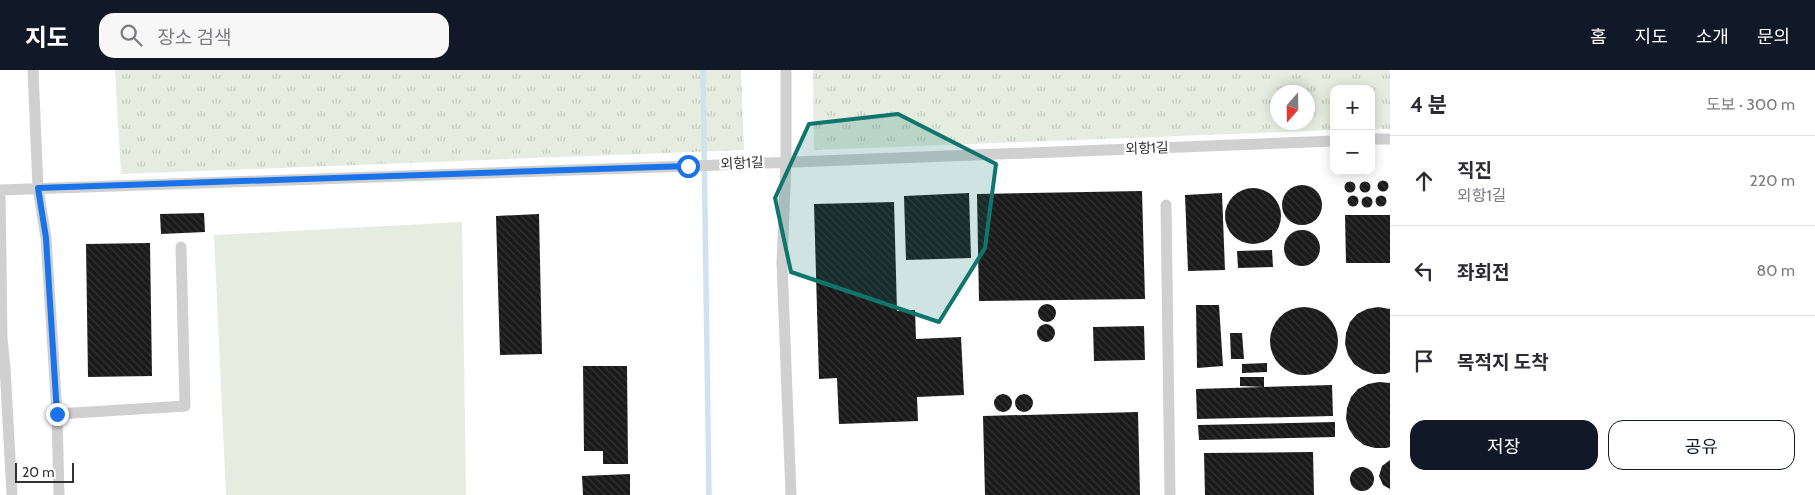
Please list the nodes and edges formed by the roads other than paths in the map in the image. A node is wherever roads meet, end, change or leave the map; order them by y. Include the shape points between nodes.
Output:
1 (33, 70) edge
2 (786, 70) edge
3 (1375, 139) edge
4 (1390, 139) edge
5 (1330, 141) edge
6 (786, 161) junction
7 (38, 188) junction
8 (0, 190) edge
9 (1166, 205) dead end
10 (182, 247) dead end
11 (1, 338) edge
12 (57, 414) junction
13 (12, 495) edge
14 (60, 495) edge
15 (791, 495) edge
16 (1170, 495) edge

1 - 7 lane
2 - 6 lane
3 - 4 lane
5 - 6 lane, 외항1길
6 - 7 lane, 외항1길
6 - 15 lane via 782,263
7 - 8 lane, 외항1길
7 - 12 lane via 46,238
8 - 11 lane
9 - 16 lane
10 - 12 lane via 185,406
11 - 13 lane
12 - 14 lane

